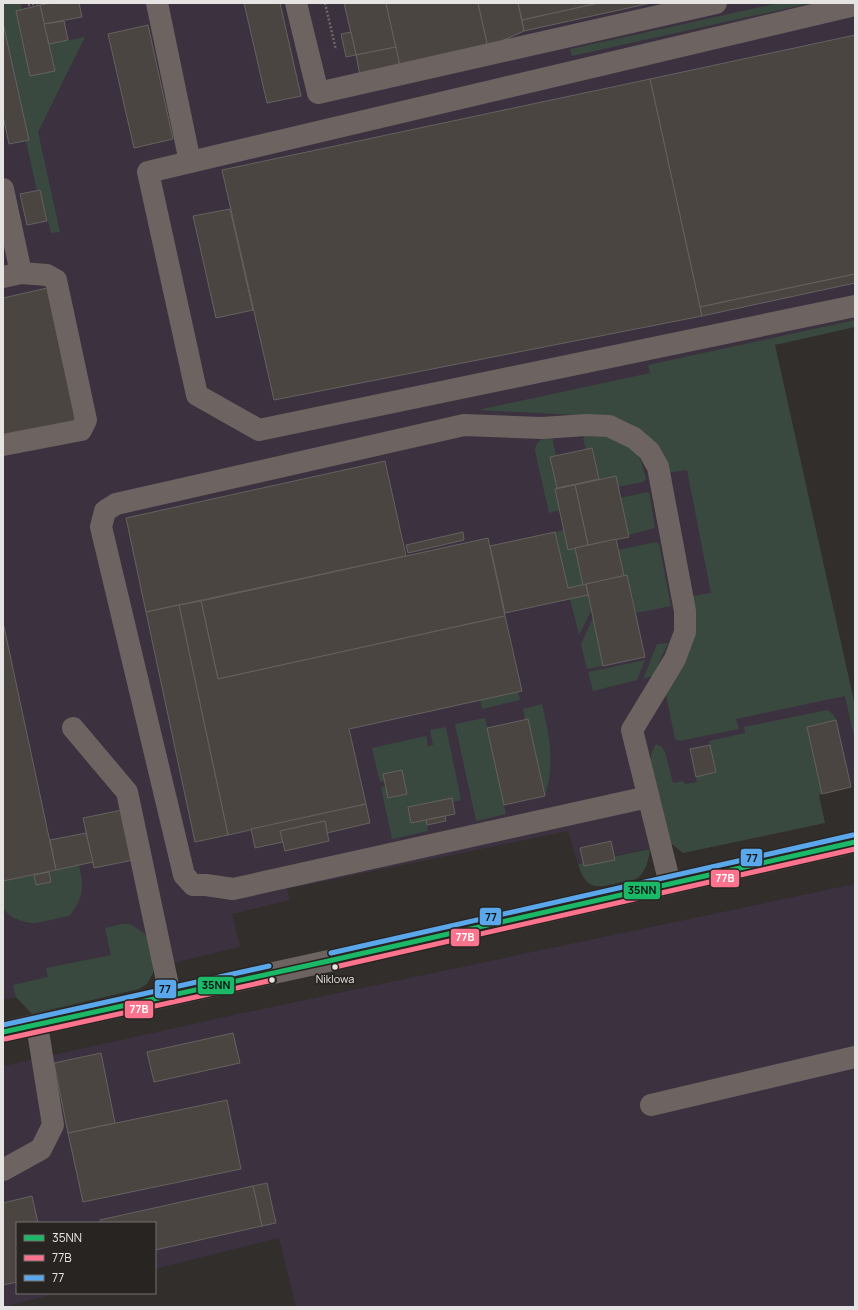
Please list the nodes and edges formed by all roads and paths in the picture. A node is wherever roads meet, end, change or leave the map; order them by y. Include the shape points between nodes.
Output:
1 (38, 3) edge
2 (158, 3) edge
3 (296, 3) edge
4 (325, 3) edge
5 (716, 3) edge
6 (28, 5) dead end
7 (855, 5) edge
8 (336, 50) dead end
9 (190, 162) junction
10 (3, 189) edge
11 (12, 275) edge
12 (855, 306) edge
13 (3, 446) edge
14 (73, 728) dead end
15 (648, 797) junction
16 (855, 842) edge
17 (670, 884) junction
18 (170, 995) junction
19 (37, 1025) junction
20 (3, 1032) edge
21 (855, 1056) edge
22 (651, 1105) dead end
23 (3, 1170) edge

1 - 6 path
2 - 9 street
3 - 5 street via 318,93
4 - 8 path
7 - 9 street
9 - 12 street via 148,172 197,396 259,430
10 - 11 street
11 - 13 street via 48,275 56,280 86,420 81,430
14 - 18 street via 127,792
15 - 15 street via 632,730 675,658 685,632 685,611 658,468 649,451 634,438 609,426 586,424 542,428 464,425 116,504 105,511 102,527 105,542 184,875 193,885 232,889
15 - 17 street
16 - 17 street
17 - 18 street
18 - 19 street
19 - 20 street
19 - 23 street via 53,1125 41,1149
21 - 22 street

